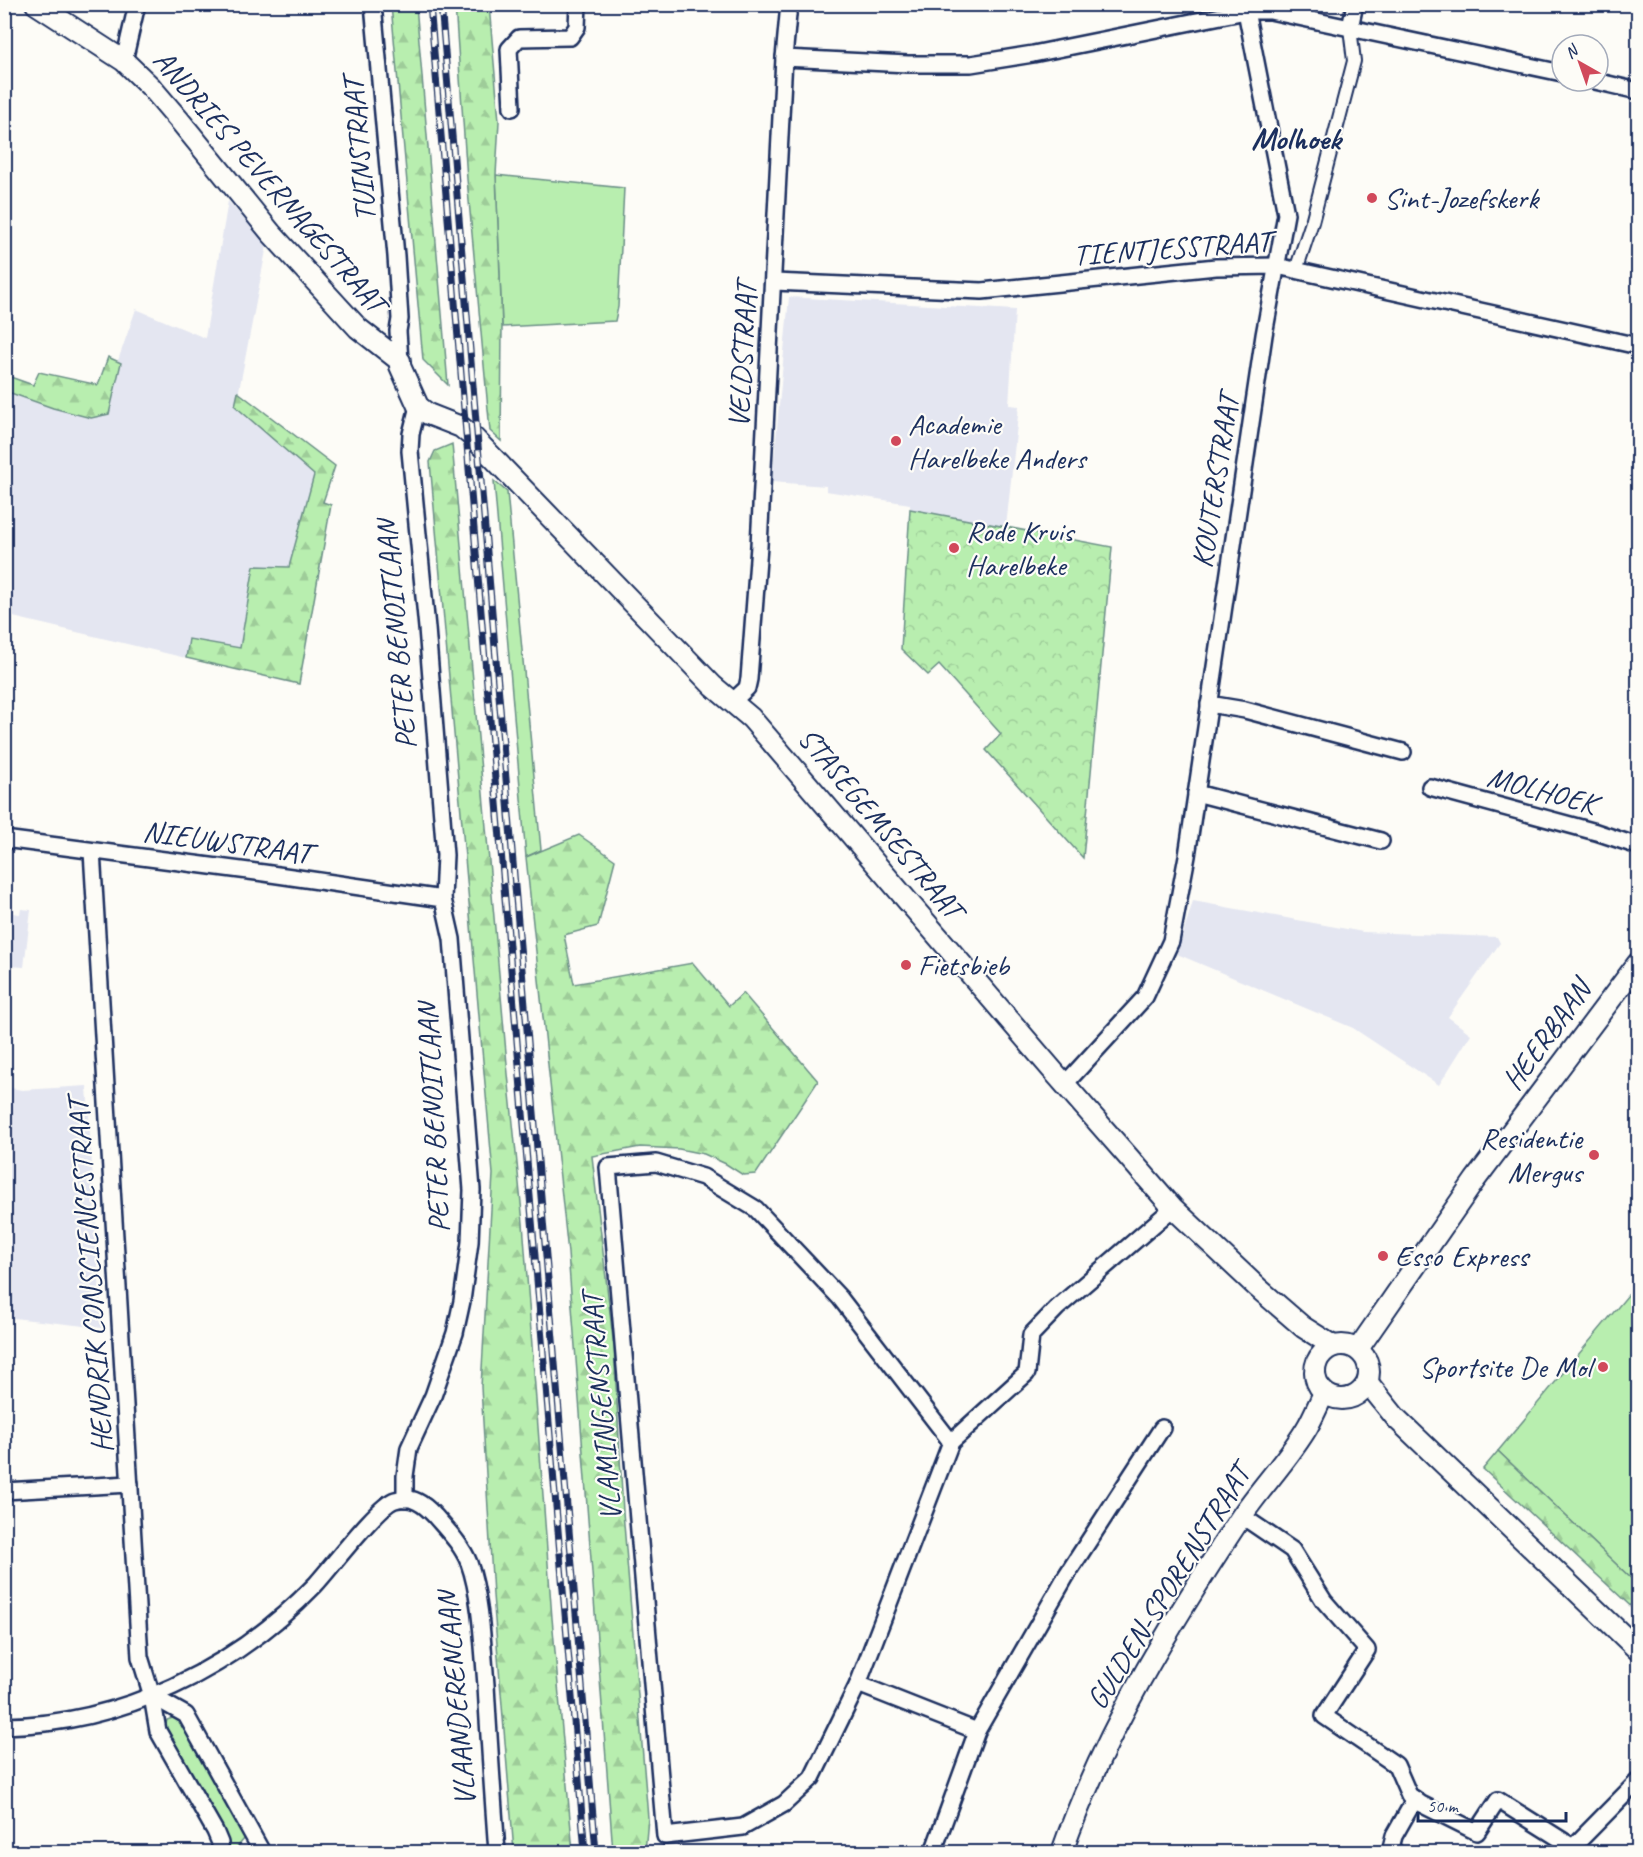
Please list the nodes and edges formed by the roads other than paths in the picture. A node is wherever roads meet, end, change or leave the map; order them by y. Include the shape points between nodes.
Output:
1 (36, 4) edge
2 (136, 4) edge
3 (373, 4) edge
4 (578, 4) edge
5 (789, 4) edge
6 (1355, 4) edge
7 (1246, 11) junction
8 (1350, 28) junction
9 (784, 58) junction
10 (124, 61) junction
11 (1550, 70) edge
12 (1610, 84) edge
13 (1638, 91) edge
14 (512, 108) dead end
15 (1277, 266) junction
16 (1296, 270) junction
17 (774, 282) junction
18 (1638, 346) edge
19 (400, 362) junction
20 (418, 406) junction
21 (732, 702) junction
22 (1209, 704) junction
23 (1403, 752) dead end
24 (1430, 787) dead end
25 (1196, 793) junction
26 (4, 840) edge
27 (1381, 841) dead end
28 (1638, 846) edge
29 (92, 851) junction
30 (443, 899) junction
31 (1638, 963) edge
32 (1065, 1084) junction
33 (1173, 1208) junction
34 (1358, 1349) junction
35 (1326, 1351) junction
36 (1347, 1393) junction
37 (1162, 1428) dead end
38 (951, 1442) junction
39 (130, 1484) junction
40 (4, 1491) edge
41 (405, 1499) junction
42 (1242, 1516) junction
43 (1638, 1650) edge
44 (858, 1684) junction
45 (152, 1696) junction
46 (4, 1726) edge
47 (977, 1731) junction
48 (1638, 1781) edge
49 (1415, 1800) junction
50 (220, 1852) edge
51 (262, 1852) edge
52 (497, 1852) edge
53 (933, 1852) edge
54 (1062, 1852) edge
55 (1390, 1852) edge

1 - 10 street, ANDRIES PEVERNAGESTRAAT
2 - 10 street, ANDRIES PEVERNAGESTRAAT
3 - 19 street, TUINSTRAAT via 396,256
4 - 14 street via 577,27 570,37 519,38 509,49
5 - 9 street, VELDSTRAAT
6 - 8 street
7 - 8 street via 1270,10
7 - 9 street via 971,64
7 - 15 street, KOUTERSTRAAT via 1286,214
8 - 11 street
8 - 16 street via 1354,61
9 - 17 street, VELDSTRAAT
10 - 19 street, ANDRIES PEVERNAGESTRAAT via 180,120 287,251 358,328
12 - 13 street
15 - 16 street, TIENTJESSTRAAT
15 - 17 street, TIENTJESSTRAAT via 1216,267 982,291
15 - 22 street, KOUTERSTRAAT
16 - 18 street, TIENTJESSTRAAT
17 - 21 street, VELDSTRAAT via 749,679 747,688
19 - 20 street
20 - 21 street, STASEGEMSESTRAAT via 473,437
20 - 30 street, PETER BENOITLAAN via 410,452 445,855
21 - 32 street, STASEGEMSESTRAAT via 760,727
22 - 23 street
22 - 25 street, KOUTERSTRAAT
24 - 28 street, MOLHOEK
25 - 27 street
25 - 32 street, KOUTERSTRAAT via 1171,941 1145,997
26 - 29 street, NIEUWSTRAAT
29 - 30 street, NIEUWSTRAAT
29 - 39 street, HENDRIK CONSCIENCESTRAAT
30 - 41 street, PETER BENOITLAAN via 452,939 465,1091 472,1190 470,1242 455,1333 409,1448
31 - 34 street, HEERBAAN via 1475,1180
32 - 33 street, STASEGEMSESTRAAT
33 - 35 street, STASEGEMSESTRAAT
33 - 38 street, VLAMINGENSTRAAT via 1031,1335 1027,1373
34 - 35 street via 1341,1345
34 - 36 street via 1369,1370
35 - 36 street via 1314,1372 1316,1383
36 - 42 street, GULDEN-SPORENSTRAAT via 1308,1426
36 - 43 street via 1396,1418
37 - 47 street via 1066,1576
38 - 44 street, VLAMINGENSTRAAT
38 - 44 street, VLAMINGENSTRAAT via 840,1298 756,1209 703,1177 656,1163 608,1167 664,1836 743,1827 784,1804 812,1778
39 - 40 street
39 - 45 street, HENDRIK CONSCIENCESTRAAT via 140,1657
41 - 45 street via 390,1502 380,1510 314,1586 276,1621 199,1674
41 - 52 street, VLAANDERENLAAN via 425,1505 461,1547 469,1564 483,1652
42 - 49 street via 1292,1550 1324,1601 1367,1650 1323,1716 1396,1764
42 - 54 street, GULDEN-SPORENSTRAAT via 1145,1669 1103,1751
44 - 47 street
45 - 46 street via 110,1711
45 - 50 street, HENDRIK CONSCIENCESTRAAT via 158,1731 215,1831
45 - 51 street via 186,1715
47 - 53 street
48 - 49 street via 1573,1847 1498,1800 1477,1832
49 - 55 street via 1394,1836

